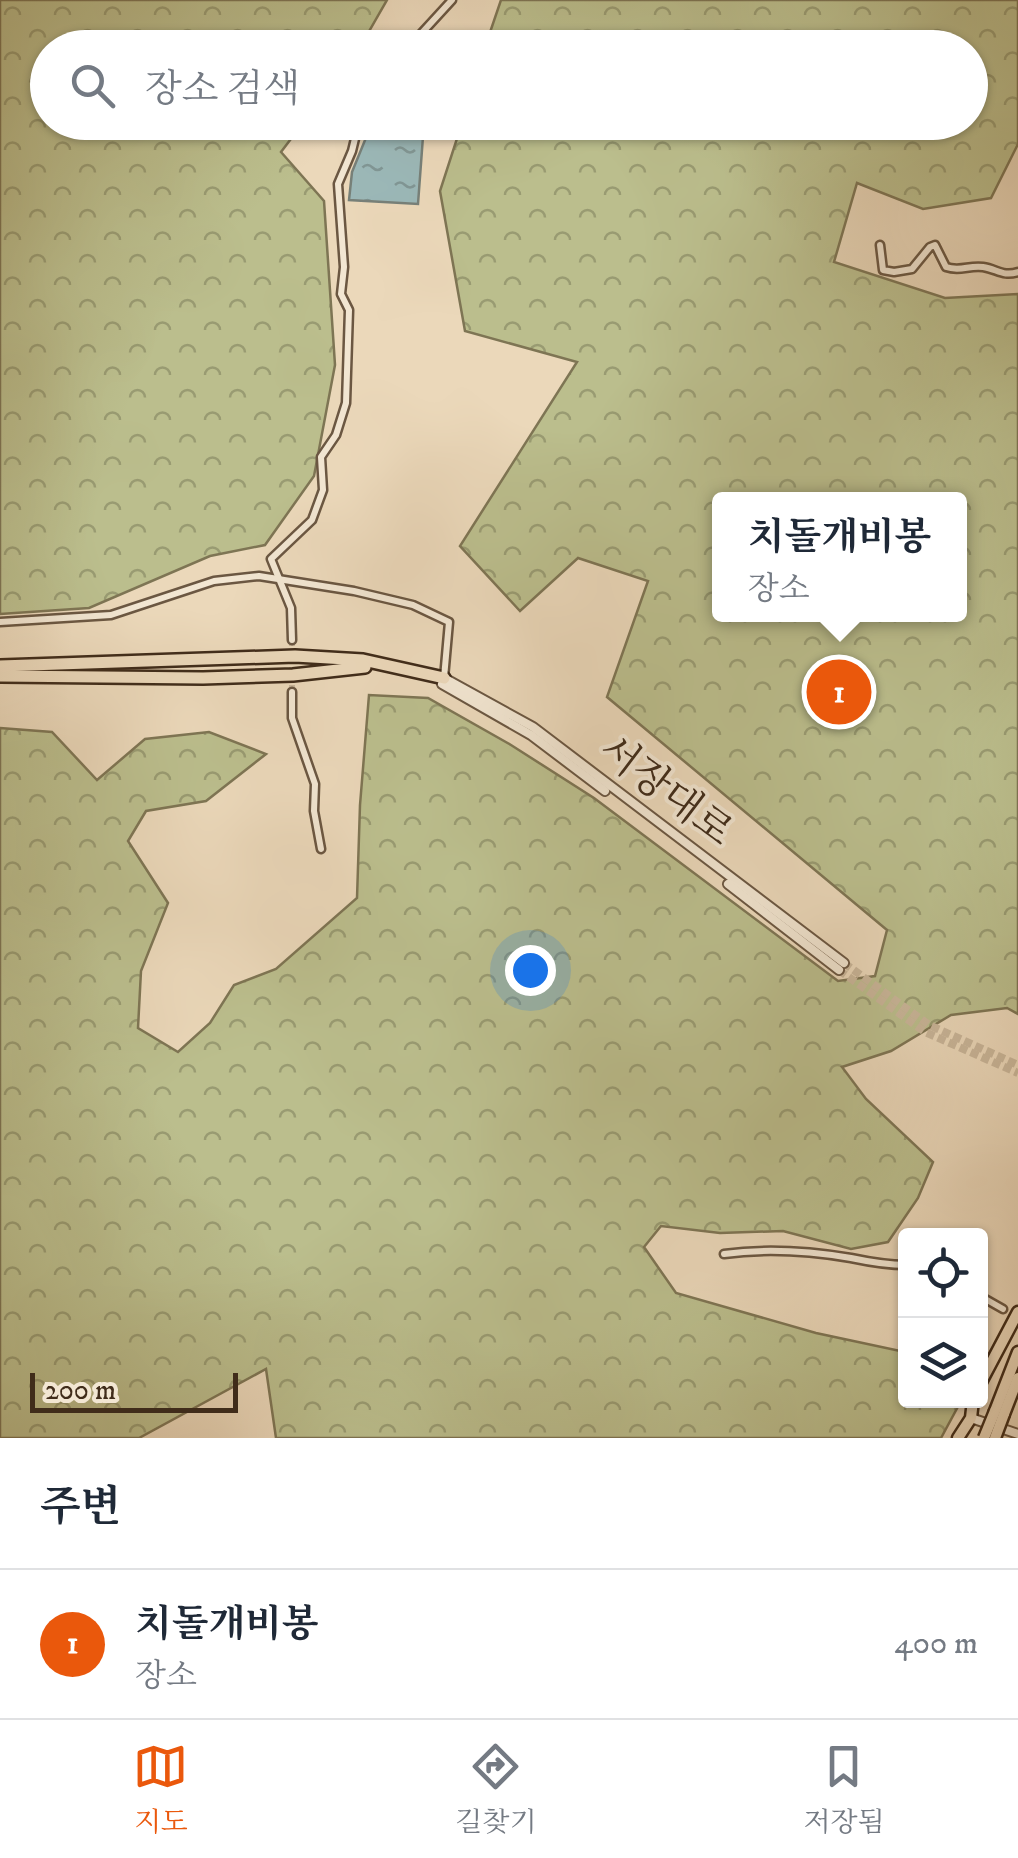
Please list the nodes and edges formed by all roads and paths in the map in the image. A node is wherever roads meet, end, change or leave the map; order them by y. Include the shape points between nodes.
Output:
1 (452, 0) edge
2 (424, 30) edge
3 (355, 140) edge
4 (880, 245) dead end
5 (1018, 272) edge
6 (281, 579) junction
7 (0, 622) edge
8 (292, 640) tunnel mouth
9 (0, 666) edge
10 (0, 676) edge
11 (443, 681) junction
12 (292, 692) tunnel mouth
13 (321, 849) dead end
14 (841, 966) tunnel mouth
15 (724, 1254) dead end
16 (898, 1265) edge
17 (988, 1301) edge
18 (1003, 1309) dead end
19 (1018, 1312) edge
20 (1018, 1352) edge
21 (988, 1369) edge
22 (1018, 1378) edge
23 (972, 1408) edge
24 (999, 1412) junction
25 (971, 1418) junction
26 (1018, 1434) edge
27 (958, 1438) edge
28 (984, 1438) edge
29 (995, 1438) edge

1 - 2 street
3 - 6 street via 338,184 341,294 349,310 346,403 321,457 323,490 312,520 271,559
4 - 5 street via 883,270 912,269 935,245 946,267
6 - 7 street via 214,581 111,614
6 - 8 street
6 - 11 street via 413,605 449,622
9 - 11 highway via 295,656 363,660
10 - 11 highway via 203,678 363,666
11 - 14 street, 서장대로 via 531,735
12 - 13 street via 292,718 316,784
15 - 16 street via 769,1250
17 - 18 street
19 - 21 highway
20 - 24 highway
22 - 24 highway
23 - 25 highway
24 - 28 highway, bridge
24 - 29 highway, bridge
25 - 26 street
25 - 27 highway

